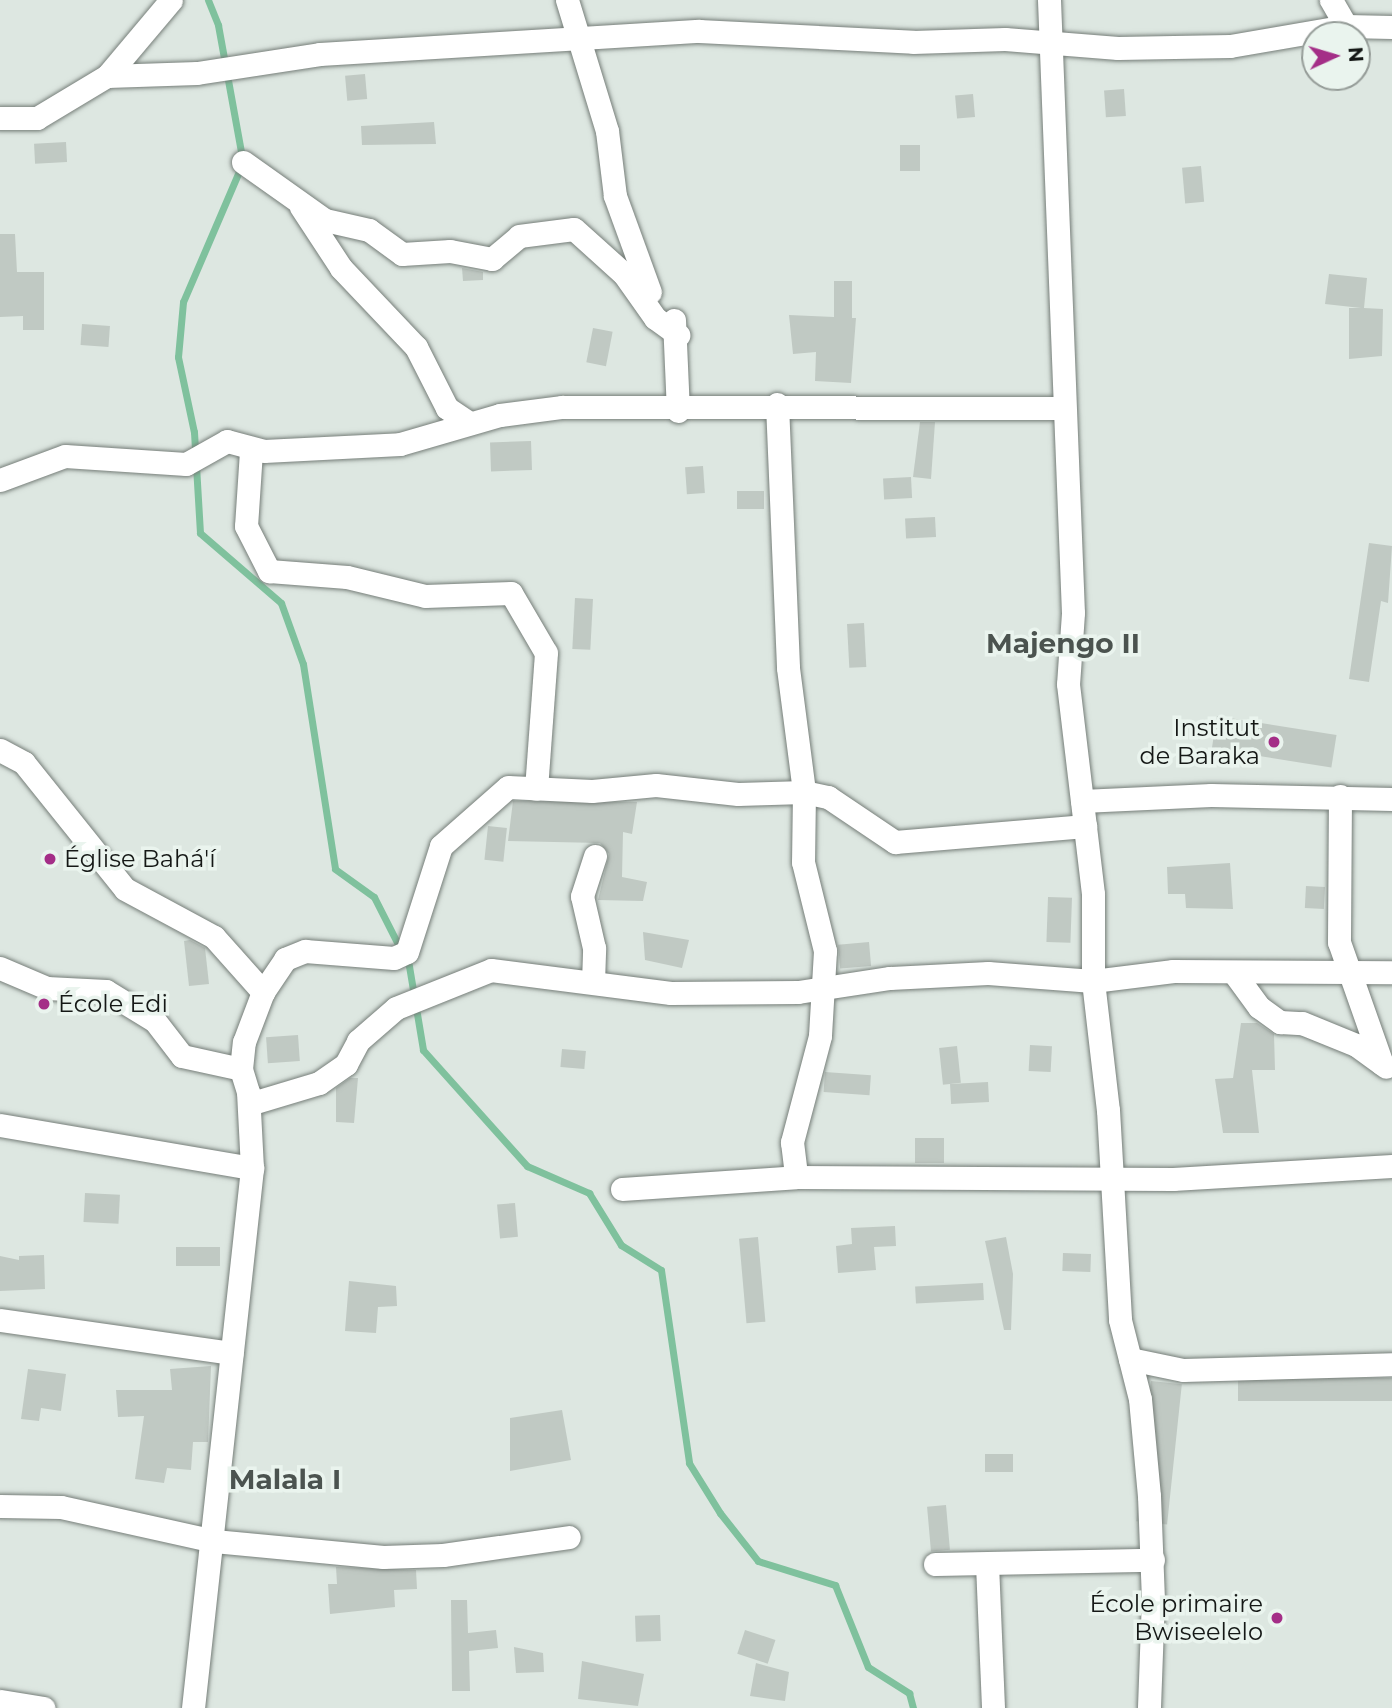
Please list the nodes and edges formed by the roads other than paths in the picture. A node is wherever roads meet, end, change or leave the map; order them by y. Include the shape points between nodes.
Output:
1 (172, 0) edge
2 (567, 0) edge
3 (1049, 0) edge
4 (1331, 0) edge
5 (1343, 21) edge
6 (1371, 27) edge
7 (1392, 27) edge
8 (1301, 34) edge
9 (582, 40) junction
10 (1051, 43) junction
11 (107, 76) junction
12 (0, 118) edge
13 (243, 162) dead end
14 (294, 194) junction
15 (678, 335) junction
16 (777, 404) junction
17 (1061, 408) junction
18 (678, 411) junction
19 (469, 423) junction
20 (251, 451) junction
21 (0, 480) edge
22 (0, 750) edge
23 (536, 789) junction
24 (804, 792) junction
25 (1340, 796) junction
26 (1392, 799) edge
27 (1082, 801) junction
28 (1084, 826) junction
29 (595, 856) dead end
30 (0, 968) edge
31 (1392, 972) edge
32 (1234, 973) junction
33 (1346, 973) junction
34 (1093, 981) junction
35 (593, 982) junction
36 (824, 988) junction
37 (263, 992) junction
38 (1387, 1067) edge
39 (241, 1069) junction
40 (249, 1104) junction
41 (0, 1125) edge
42 (1392, 1166) edge
43 (253, 1168) junction
44 (796, 1177) junction
45 (1111, 1179) junction
46 (622, 1189) dead end
47 (0, 1320) edge
48 (232, 1353) junction
49 (1130, 1359) junction
50 (1392, 1364) edge
51 (0, 1506) edge
52 (569, 1537) dead end
53 (214, 1541) junction
54 (1153, 1560) junction
55 (935, 1564) dead end
56 (987, 1564) junction
57 (0, 1701) edge
58 (43, 1708) edge
59 (193, 1708) edge
60 (993, 1708) edge
61 (1149, 1708) edge

1 - 11 street
2 - 9 street
3 - 10 street
4 - 5 street
6 - 7 street
8 - 10 street via 1230,46
9 - 10 street via 699,31
9 - 11 street via 320,54 197,73
9 - 15 street via 607,131 615,195 638,268 652,296 673,317
10 - 17 street
11 - 12 street via 37,118
13 - 14 street
14 - 15 street via 325,220 369,230 402,254 450,251 492,259 519,236 574,229 624,274 655,318
14 - 19 street via 341,268 416,347 447,408
15 - 18 street
16 - 17 street
16 - 18 street
16 - 24 street via 788,668
17 - 27 street via 1073,613 1068,684
18 - 19 street via 562,407
19 - 20 street via 400,444
20 - 21 street via 227,441 177,465 65,457
20 - 23 street via 246,526 269,571 347,577 425,596 512,593 546,653
22 - 37 street via 24,763 125,889 214,937
23 - 24 street via 656,785 738,794
23 - 37 street via 508,787 441,846 407,952 394,958 305,951 285,959
24 - 28 street via 828,797 895,842
24 - 36 street via 803,862 817,900
25 - 26 street
25 - 27 street
25 - 33 street via 1339,942
27 - 28 street
28 - 34 street via 1093,894
29 - 35 street via 582,896 594,948
30 - 39 street via 47,988 106,991 155,1021 182,1056
31 - 33 street
32 - 33 street
32 - 34 street via 1174,971
32 - 38 street via 1259,1007 1280,1022 1302,1023 1356,1045
33 - 38 street via 1368,1012
34 - 36 street via 988,973
34 - 45 street
35 - 36 street via 671,993
35 - 40 street via 491,970 396,1009 358,1041 346,1064 318,1083
36 - 44 street via 820,1037 792,1142
37 - 39 street via 244,1042
39 - 40 street
40 - 43 street
41 - 43 street
42 - 45 street
43 - 48 street
44 - 45 street
44 - 46 street
45 - 49 street via 1120,1320
47 - 48 street
48 - 53 street
49 - 50 street via 1183,1370
49 - 54 street via 1140,1399
51 - 53 street via 61,1507 112,1515
52 - 53 street via 395,1556
53 - 59 street
54 - 56 street
54 - 61 street
55 - 56 street
56 - 60 street
57 - 58 street

